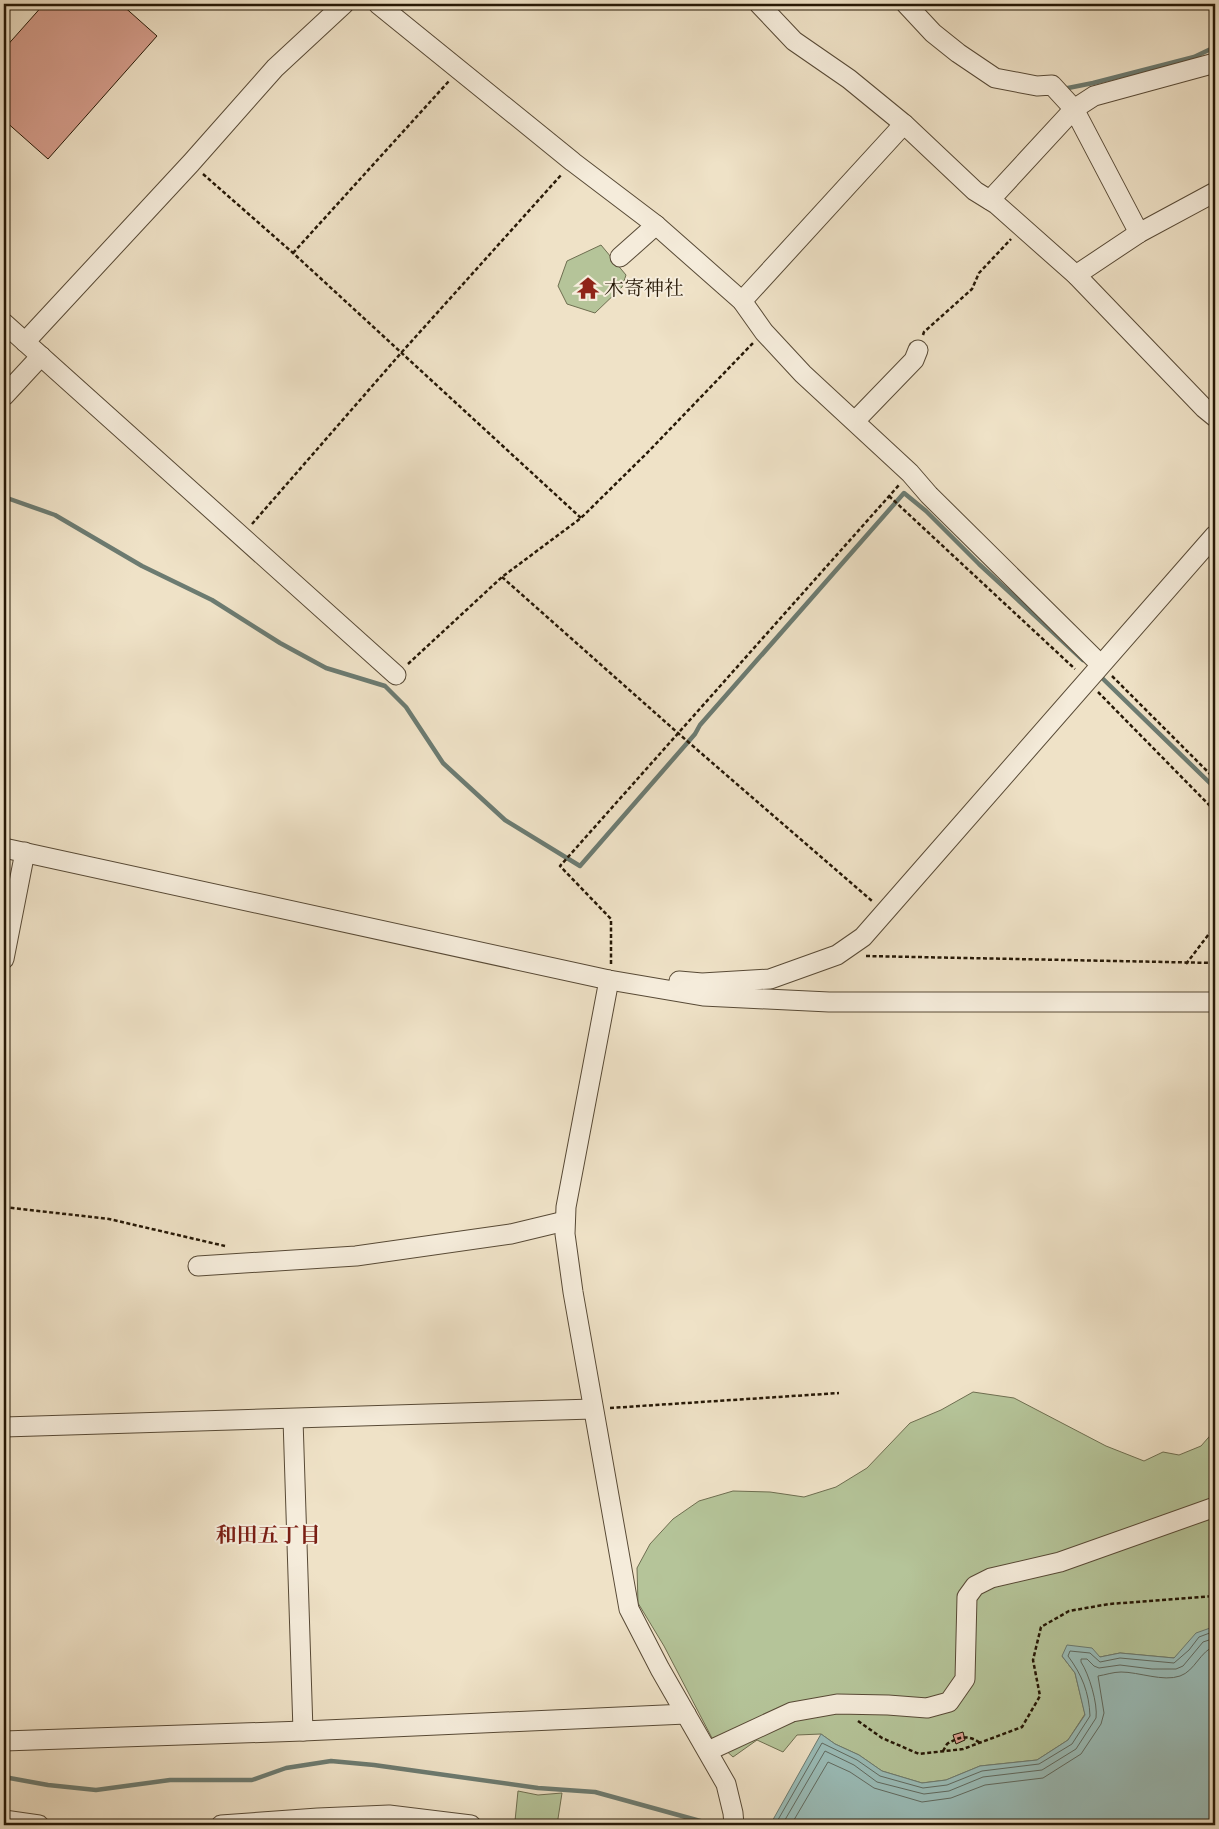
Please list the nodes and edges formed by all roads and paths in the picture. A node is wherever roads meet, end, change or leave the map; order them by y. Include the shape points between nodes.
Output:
1 (344, 4) edge
2 (378, 4) edge
3 (759, 4) edge
4 (906, 4) edge
5 (1215, 63) edge
6 (458, 71) junction
7 (1074, 109) junction
8 (904, 124) junction
9 (573, 162) junction
10 (190, 163) junction
11 (1215, 192) edge
12 (990, 200) junction
13 (656, 225) junction
14 (1020, 226) junction
15 (1140, 232) junction
16 (293, 253) junction
17 (620, 257) dead end
18 (1076, 276) junction
19 (742, 301) junction
20 (4, 323) edge
21 (764, 332) junction
22 (25, 342) junction
23 (918, 350) joint
24 (401, 353) junction
25 (41, 356) junction
26 (4, 396) edge
27 (1215, 417) edge
28 (855, 421) junction
29 (910, 473) junction
30 (889, 496) junction
31 (581, 518) junction
32 (1215, 535) edge
33 (241, 536) junction
34 (502, 577) junction
35 (1100, 664) junction
36 (396, 675) joint
37 (1087, 680) junction
38 (678, 734) junction
39 (1215, 779) edge
40 (1215, 811) edge
41 (4, 848) edge
42 (25, 852) junction
43 (886, 913) junction
44 (1215, 926) edge
45 (837, 955) junction
46 (4, 959) edge
47 (1215, 963) edge
48 (1186, 964) junction
49 (609, 980) junction
50 (660, 988) junction
51 (1215, 1002) edge
52 (4, 1208) edge
53 (565, 1221) junction
54 (226, 1247) dead end
55 (198, 1266) dead end
56 (839, 1392) dead end
57 (593, 1410) junction
58 (293, 1419) junction
59 (4, 1427) edge
60 (1215, 1507) edge
61 (1215, 1596) edge
62 (837, 1704) junction
63 (686, 1714) junction
64 (303, 1731) junction
65 (4, 1740) edge
66 (980, 1743) junction
67 (708, 1751) junction
68 (943, 1751) junction
69 (4, 1820) edge
70 (39, 1825) edge
71 (221, 1825) edge
72 (471, 1825) edge
73 (734, 1825) edge

1 - 10 street via 275,68
2 - 6 street
3 - 8 street via 794,41 849,79
4 - 7 street via 945,43 995,78 1036,86 1052,85
5 - 7 street via 1094,96
6 - 9 street
6 - 16 path
7 - 12 street
7 - 15 street
8 - 12 street via 975,191
8 - 19 street
9 - 13 street
9 - 24 path
10 - 16 path
10 - 22 street
11 - 15 street
12 - 14 street
13 - 17 street
13 - 19 street
14 - 18 street
14 - 23 path via 979,273 972,289 924,332
15 - 18 street
16 - 24 path
18 - 27 street
19 - 21 street
20 - 22 street
21 - 28 street via 803,374
21 - 31 path
22 - 25 street
23 - 28 street via 914,360
24 - 31 path
24 - 33 path
25 - 26 street
25 - 33 street
28 - 29 street
29 - 30 path
29 - 35 street
30 - 37 path
30 - 38 path
31 - 34 path
32 - 35 street
33 - 36 street
34 - 36 path
34 - 38 path
35 - 37 street
35 - 39 path
37 - 40 path
37 - 43 street
38 - 43 path
38 - 49 path via 560,866 611,919
41 - 42 street
42 - 46 street
42 - 49 street
43 - 45 street via 863,938
44 - 48 path
45 - 48 path
45 - 50 street via 770,979 702,983 664,979
47 - 48 path
49 - 50 street
49 - 53 street
50 - 51 street via 702,996 829,1002
52 - 54 path via 110,1219
53 - 55 street via 511,1234 356,1256
53 - 57 street
56 - 57 path
57 - 58 street
57 - 63 street via 629,1609
58 - 59 street
58 - 64 street
60 - 62 street via 1060,1562 991,1578 975,1586 967,1597 966,1679 949,1702 927,1708
61 - 66 path via 1109,1604 1069,1611 1041,1627 1032,1660 1040,1696 1022,1727
62 - 67 street via 792,1712
62 - 68 path via 882,1738 919,1754
63 - 64 street
63 - 67 street
64 - 65 street
66 - 68 path
66 - 68 path via 964,1736 946,1744
67 - 73 street via 726,1784
69 - 70 street
71 - 72 street via 389,1815

